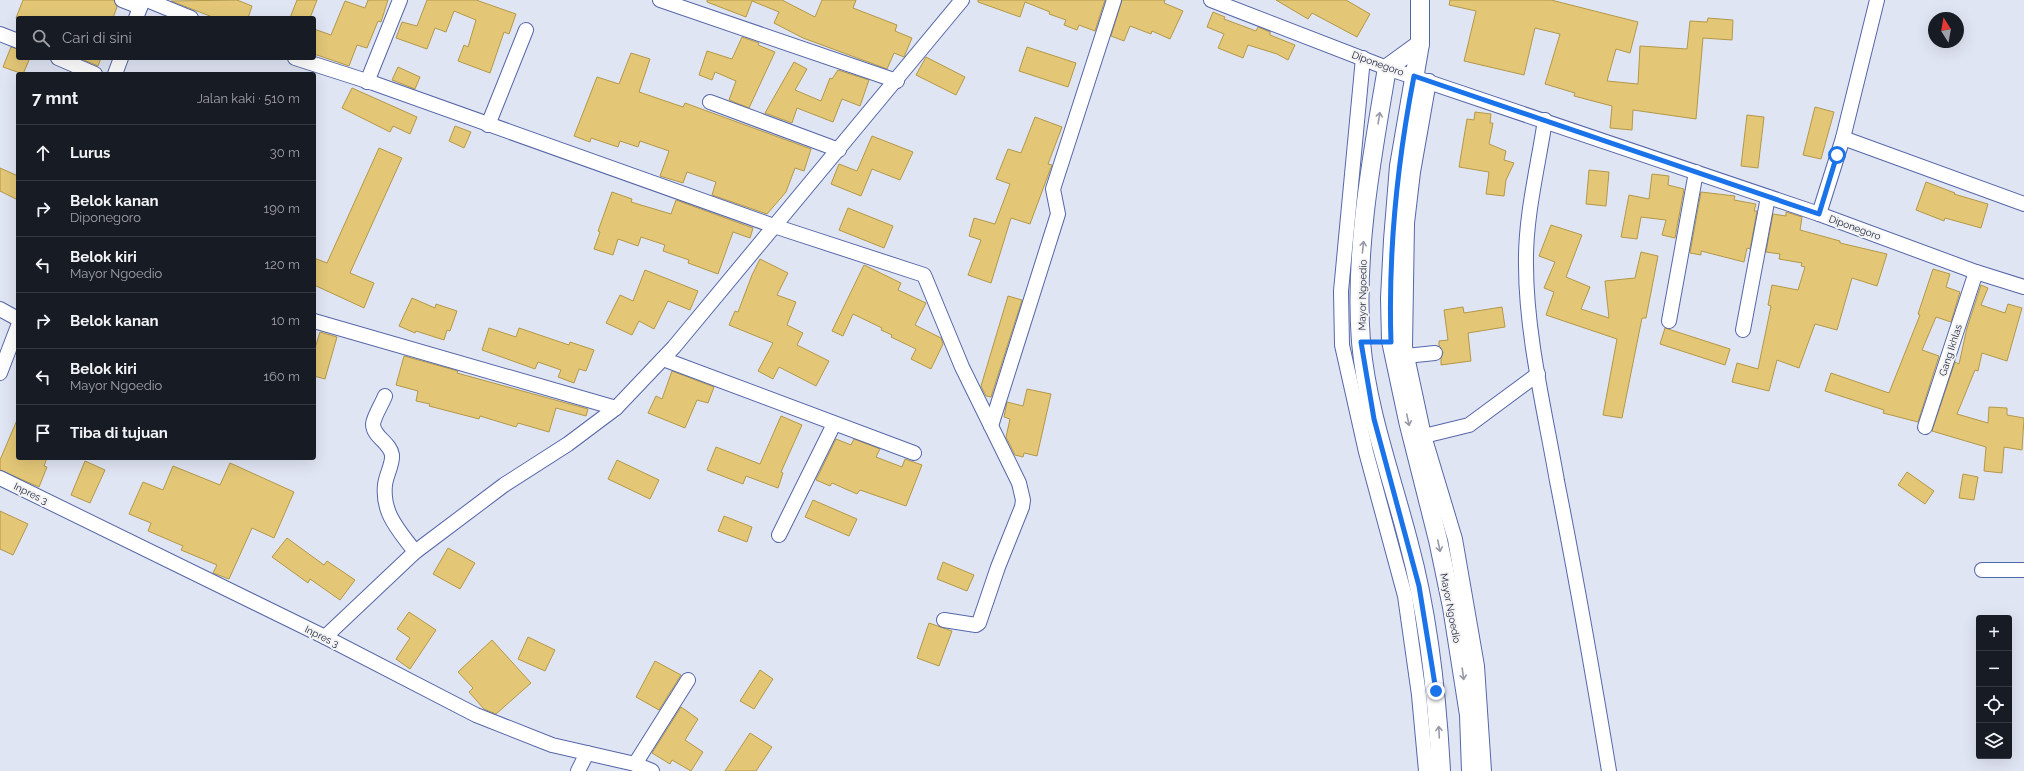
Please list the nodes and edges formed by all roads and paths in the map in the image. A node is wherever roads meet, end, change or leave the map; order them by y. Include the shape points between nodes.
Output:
1 (122, 0) edge
2 (400, 0) edge
3 (660, 0) edge
4 (962, 0) edge
5 (1114, 0) edge
6 (1211, 0) edge
7 (1420, 0) edge
8 (1877, 0) edge
9 (142, 6) edge
10 (183, 16) edge
11 (526, 30) dead end
12 (0, 34) edge
13 (16, 40) edge
14 (1420, 44) junction
15 (1363, 58) junction
16 (63, 60) edge
17 (120, 60) edge
18 (302, 65) edge
19 (1388, 68) junction
20 (91, 72) edge
21 (116, 72) edge
22 (1422, 79) junction
23 (897, 81) junction
24 (367, 82) junction
25 (710, 102) dead end
26 (1545, 120) junction
27 (488, 125) junction
28 (1843, 138) junction
29 (839, 150) junction
30 (1696, 172) junction
31 (1768, 198) junction
32 (2024, 204) edge
33 (1819, 214) junction
34 (774, 226) junction
35 (1976, 272) junction
36 (2024, 287) edge
37 (0, 309) edge
38 (16, 317) edge
39 (1669, 321) dead end
40 (316, 322) edge
41 (1743, 330) dead end
42 (16, 331) edge
43 (1361, 342) junction
44 (1391, 342) junction
45 (663, 359) junction
46 (0, 373) edge
47 (1538, 374) junction
48 (385, 396) dead end
49 (616, 408) junction
50 (834, 424) junction
51 (991, 426) junction
52 (1925, 428) dead end
53 (1427, 436) junction
54 (914, 453) dead end
55 (0, 478) edge
56 (779, 535) dead end
57 (415, 552) junction
58 (1982, 570) dead end
59 (2024, 570) edge
60 (944, 620) dead end
61 (325, 637) junction
62 (688, 680) dead end
63 (587, 753) junction
64 (635, 764) junction
65 (578, 771) edge
66 (652, 771) edge
67 (1426, 771) edge
68 (1441, 771) edge
69 (1471, 771) edge
70 (1484, 771) edge
71 (1609, 771) edge

1 - 9 street
2 - 24 street
3 - 23 street
4 - 23 street
5 - 51 street via 1053,189 1058,214
6 - 15 street, Diponegoro
7 - 14 street, Mayor Ngoedio
8 - 28 street
9 - 10 street
11 - 27 street
12 - 13 street
14 - 19 street
14 - 22 street, Mayor Ngoedio
15 - 19 street, Diponegoro
15 - 67 street via 1341,292 1342,345 1366,452 1405,596 1419,694
16 - 20 street
17 - 21 street
18 - 24 street
19 - 22 street, Diponegoro
43 -> 19 street, Mayor Ngoedio via 1359,298 1367,200
22 - 26 street, Diponegoro
22 - 44 street, Mayor Ngoedio via 1398,173 1390,298
22 - 53 street via 1405,266 1421,354
23 - 29 street
24 - 27 street
25 - 29 street
26 - 30 street, Diponegoro
26 - 47 street via 1527,236 1526,264
27 - 34 street
28 - 32 street
28 - 33 street
29 - 34 street
30 - 31 street, Diponegoro
30 - 39 street
31 - 33 street, Diponegoro
31 - 41 street
33 - 35 street, Diponegoro
34 - 45 street
34 - 51 street via 924,274 962,367
35 - 36 street, Diponegoro
35 - 52 street, Gang Ikhlas
37 - 38 street
40 - 49 street
42 - 46 street
43 - 44 street
68 -> 43 street, Mayor Ngoedio via 1436,691 1419,586 1374,419
44 -> 69 street, Mayor Ngoedio via 1452,607 1469,715
45 - 49 street
45 - 50 street
47 - 53 street via 1482,417 1457,429
47 - 71 street
48 - 57 street via 374,424 376,432 390,448 392,456 385,484 384,502 392,520
49 - 57 street via 568,444 504,485
50 - 54 street
50 - 56 street
51 - 60 street via 1019,483 1022,507 979,623 976,626
53 - 70 street via 1455,539 1477,666
55 - 61 street, Inpres 3
57 - 61 street
58 - 59 street
61 - 63 street, Inpres 3 via 476,715 552,745
62 - 64 street
63 - 64 street, Inpres 3
63 - 65 street
64 - 66 street, Inpres 3

